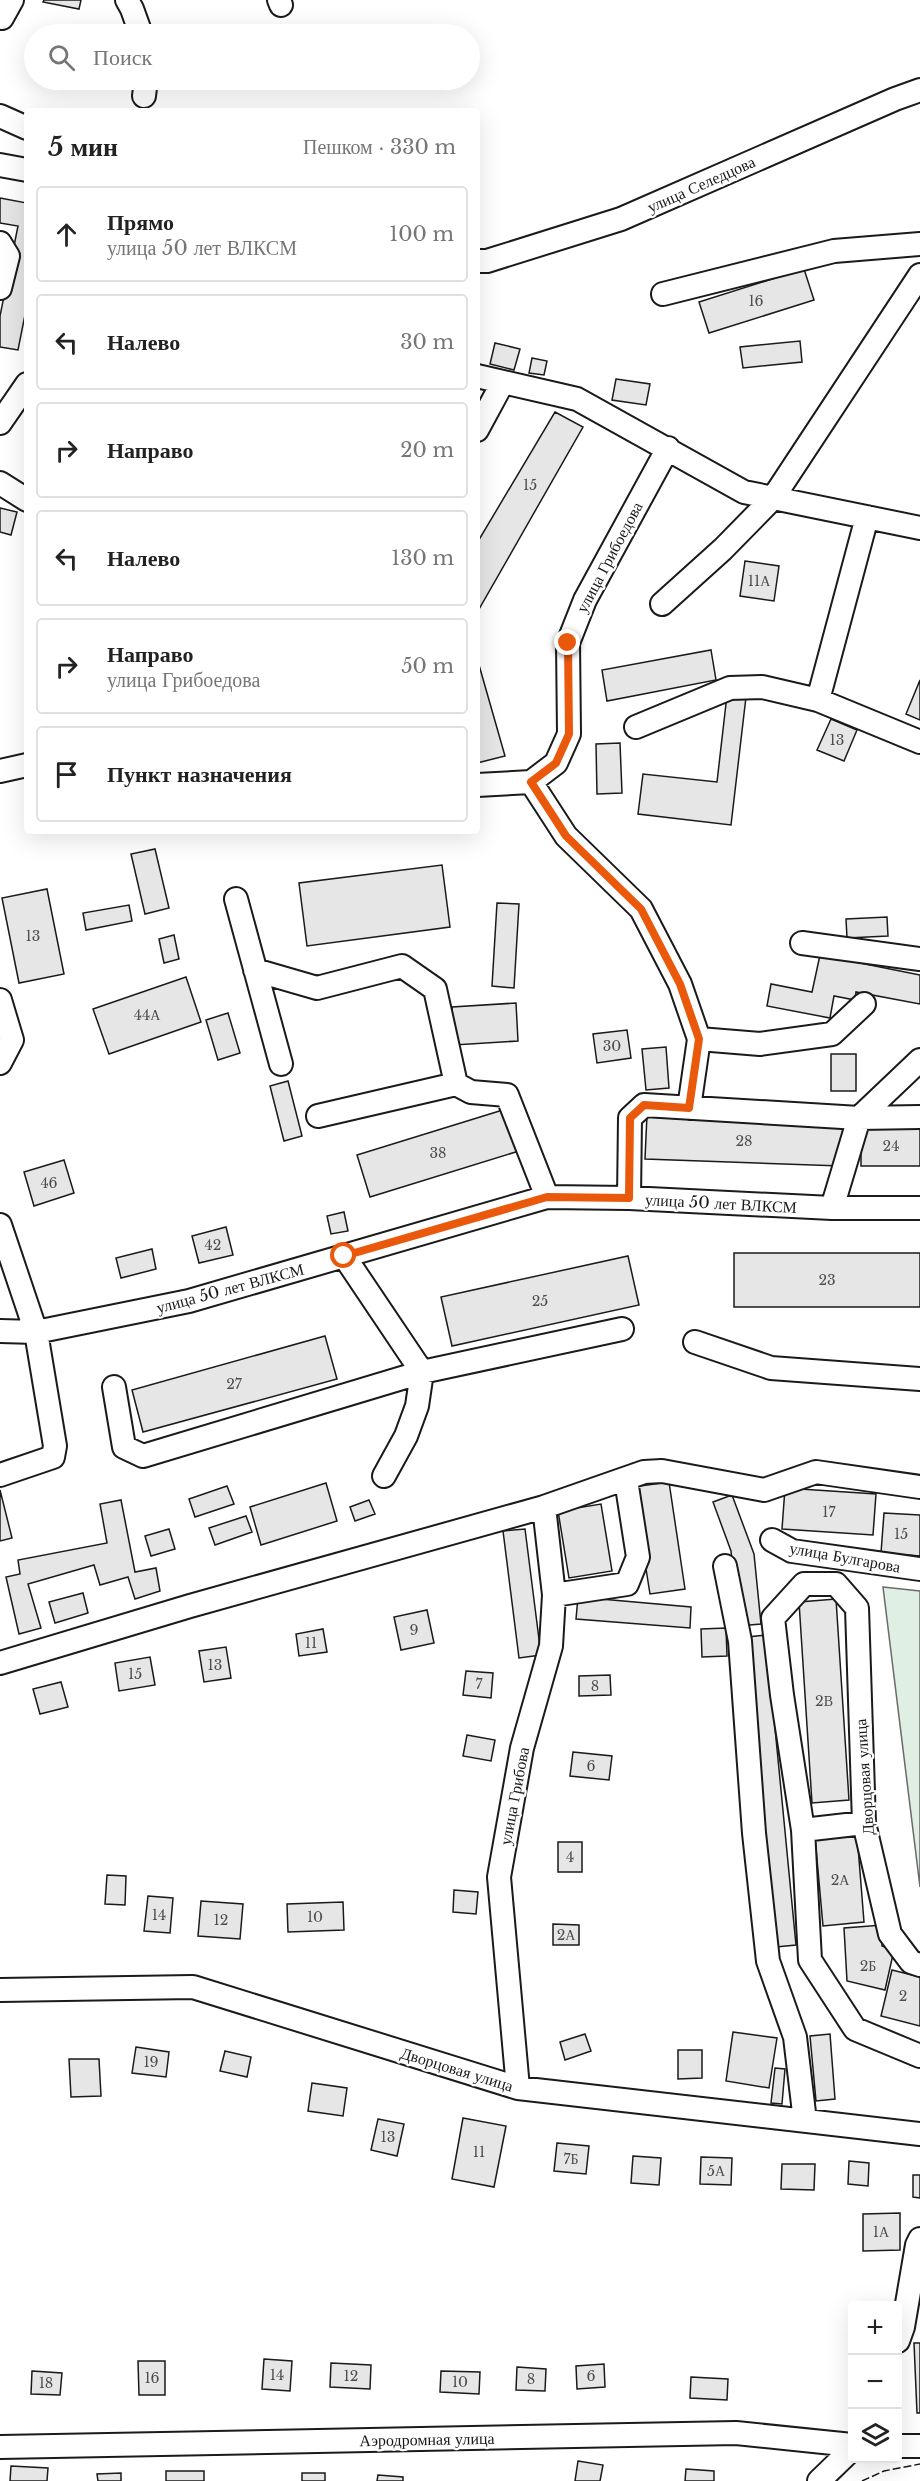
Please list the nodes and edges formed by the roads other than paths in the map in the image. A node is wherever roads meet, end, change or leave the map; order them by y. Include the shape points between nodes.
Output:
1 (127, 0) edge
2 (137, 24) edge
3 (920, 90) edge
4 (0, 116) edge
5 (24, 127) edge
6 (0, 165) edge
7 (24, 169) edge
8 (0, 243) edge
9 (920, 244) edge
10 (480, 261) edge
11 (920, 274) edge
12 (0, 288) edge
13 (663, 294) dead end
14 (480, 377) edge
15 (503, 382) junction
16 (24, 388) edge
17 (0, 423) edge
18 (480, 424) edge
19 (668, 448) junction
20 (0, 483) edge
21 (24, 498) edge
22 (773, 498) junction
23 (867, 517) junction
24 (920, 528) edge
25 (662, 604) dead end
26 (818, 700) junction
27 (636, 727) dead end
28 (920, 742) edge
29 (24, 766) edge
30 (0, 771) edge
31 (531, 782) junction
32 (480, 785) edge
33 (236, 899) dead end
34 (802, 943) dead end
35 (920, 959) edge
36 (255, 970) junction
37 (0, 1000) edge
38 (864, 1004) dead end
39 (699, 1039) junction
40 (920, 1060) edge
41 (0, 1063) edge
42 (280, 1064) dead end
43 (456, 1084) junction
44 (689, 1108) junction
45 (318, 1116) dead end
46 (859, 1118) junction
47 (920, 1118) edge
48 (547, 1197) junction
49 (629, 1198) junction
50 (832, 1208) junction
51 (920, 1208) edge
52 (0, 1225) edge
53 (344, 1256) junction
54 (622, 1329) dead end
55 (0, 1331) edge
56 (36, 1332) junction
57 (695, 1342) dead end
58 (422, 1372) junction
59 (920, 1379) edge
60 (114, 1387) dead end
61 (0, 1475) edge
62 (384, 1476) dead end
63 (627, 1480) junction
64 (920, 1487) edge
65 (544, 1507) junction
66 (772, 1540) dead end
67 (725, 1566) dead end
68 (920, 1569) edge
69 (554, 1596) junction
70 (0, 1662) edge
71 (864, 1823) junction
72 (803, 1830) junction
73 (920, 1965) edge
74 (0, 1990) edge
75 (920, 2056) edge
76 (518, 2088) junction
77 (805, 2121) junction
78 (920, 2134) edge
79 (920, 2239) edge
80 (907, 2332) edge
81 (902, 2446) edge
82 (920, 2446) edge
83 (0, 2447) edge
84 (848, 2447) edge
85 (848, 2451) edge
86 (819, 2481) edge

1 - 2 street
3 - 10 street, улица Селедцова via 621,219
4 - 5 street
6 - 7 street
8 - 12 street via 8,256
9 - 13 street via 834,251
11 - 22 street
14 - 15 street
15 - 18 street
15 - 19 street via 577,399
16 - 17 street
19 - 22 street via 744,492
19 - 31 street, улица Грибоедова via 585,600 568,643 569,734 556,763
20 - 21 street
22 - 23 street
22 - 25 street
23 - 24 street
23 - 26 street
26 - 27 street via 762,687 730,688
26 - 28 street
29 - 30 street
31 - 32 street
31 - 39 street via 566,836 641,909 680,984
33 - 36 street
34 - 35 street
36 - 42 street
36 - 43 street via 317,987 402,966 435,989
37 - 41 street via 12,1040
38 - 39 street via 832,1034 760,1044
39 - 44 street
40 - 46 street
43 - 45 street
43 - 48 street via 471,1092 507,1095
44 - 46 street
44 - 49 street via 644,1105 630,1118
46 - 47 street
46 - 50 street
48 - 49 street, улица 50 лет ВЛКСМ
48 - 53 street, улица 50 лет ВЛКСМ
49 - 50 street, улица 50 лет ВЛКСМ
50 - 51 street, улица 50 лет ВЛКСМ
52 - 56 street
53 - 56 street, улица 50 лет ВЛКСМ via 189,1301
53 - 58 street
54 - 58 street
55 - 56 street, улица 50 лет ВЛКСМ
56 - 61 street via 55,1446 53,1457
57 - 59 street via 771,1368
58 - 60 street via 143,1456 124,1447
58 - 62 street via 417,1406
63 - 64 street via 644,1472 663,1471 764,1490 816,1472
63 - 65 street
63 - 69 street via 638,1557 627,1584
65 - 69 street, улица Грибова
65 - 70 street
66 - 68 street, улица Булгарова via 792,1551
67 - 77 street via 740,1641 768,1961 795,2037
69 - 76 street, улица Грибова via 551,1646 522,1748 499,1876
71 - 72 street
71 - 72 street, Дворцовая улица via 857,1608 836,1584 804,1584 773,1618
71 - 73 street, Дворцовая улица via 890,1934 911,1962
72 - 75 street via 810,1960 855,2029
74 - 76 street, Дворцовая улица via 193,1987
76 - 77 street, Дворцовая улица
77 - 78 street, Дворцовая улица
79 - 80 street
81 - 82 street
83 - 84 street, Аэродромная улица via 736,2433
85 - 86 street

